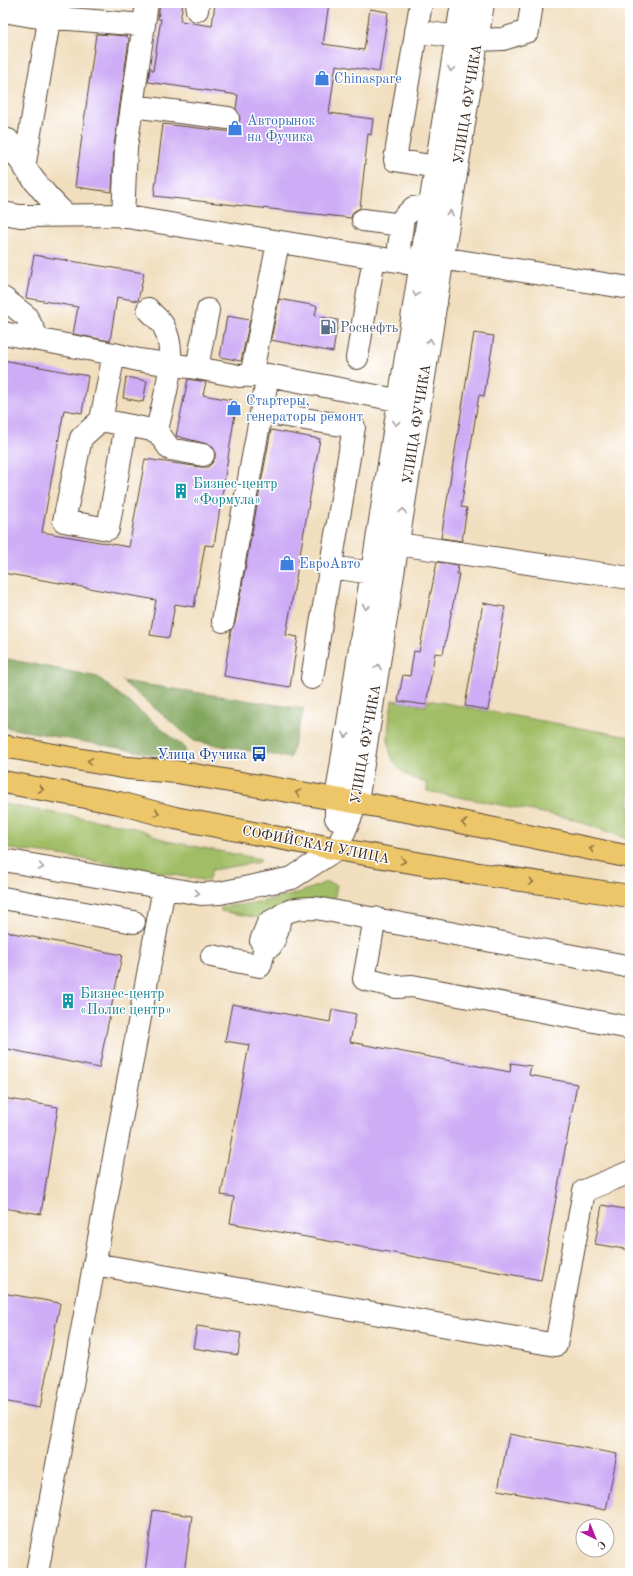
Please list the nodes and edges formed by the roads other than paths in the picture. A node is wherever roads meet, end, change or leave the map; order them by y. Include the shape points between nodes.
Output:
1 (147, 3) edge
2 (421, 3) edge
3 (462, 3) edge
4 (483, 3) edge
5 (532, 3) edge
6 (51, 10) edge
7 (3, 11) edge
8 (144, 25) junction
9 (416, 31) junction
10 (467, 39) junction
11 (132, 106) junction
12 (228, 118) dead end
13 (3, 139) edge
14 (436, 167) junction
15 (24, 168) junction
16 (430, 206) junction
17 (3, 213) edge
18 (66, 215) junction
19 (123, 217) junction
20 (363, 220) dead end
21 (402, 226) junction
22 (278, 243) junction
23 (374, 258) junction
24 (426, 262) junction
25 (630, 288) edge
26 (3, 298) edge
27 (148, 309) dead end
28 (208, 310) dead end
29 (3, 333) edge
30 (39, 340) junction
31 (114, 354) junction
32 (357, 358) dead end
33 (170, 365) junction
34 (197, 368) junction
35 (260, 375) junction
36 (409, 403) junction
37 (280, 415) dead end
38 (100, 420) junction
39 (126, 425) junction
40 (157, 431) junction
41 (202, 455) dead end
42 (387, 542) junction
43 (331, 567) junction
44 (372, 573) junction
45 (630, 578) edge
46 (223, 621) dead end
47 (312, 678) dead end
48 (3, 746) edge
49 (3, 782) edge
50 (346, 801) junction
51 (337, 849) junction
52 (630, 857) edge
53 (3, 860) edge
54 (164, 888) junction
55 (630, 896) edge
56 (3, 898) edge
57 (375, 918) junction
58 (134, 922) dead end
59 (212, 956) dead end
60 (627, 966) edge
61 (630, 1028) edge
62 (630, 1172) edge
63 (94, 1264) junction
64 (37, 1573) edge

1 - 8 street
2 - 9 street
3 - 10 street, УЛИЦА ФУЧИКА
4 - 10 street, УЛИЦА ФУЧИКА
5 - 10 street via 528,31 503,39
6 - 7 street
6 - 8 street
6 - 15 street
8 - 11 street
9 - 10 street
9 - 14 street via 395,160
10 -> 14 street, УЛИЦА ФУЧИКА
24 -> 10 street, УЛИЦА ФУЧИКА
11 - 12 street
11 - 19 street via 126,148
13 - 15 street via 8,140
14 - 16 street, УЛИЦА ФУЧИКА
15 - 18 street via 40,190
16 - 21 street via 413,208 403,218
16 - 24 street, УЛИЦА ФУЧИКА
17 - 18 street via 20,216
18 - 19 street
19 - 22 street
20 - 21 street
21 - 24 street via 399,247
22 - 23 street
22 - 35 street
23 - 24 street
23 - 32 street
24 - 25 street
24 - 36 street, УЛИЦА ФУЧИКА
26 - 30 street via 26,316
27 - 33 street via 162,325 169,348
28 - 34 street
29 - 30 street
30 - 31 street
31 - 33 street
31 - 38 street
33 - 34 street
33 - 40 street
34 - 35 street via 238,376
35 - 36 street
35 - 46 street
36 - 42 street, УЛИЦА ФУЧИКА
37 - 43 street via 354,427
38 - 39 street
38 - 39 street via 80,438 64,521 108,529
39 - 40 street
40 - 41 street via 170,449
42 - 44 street, УЛИЦА ФУЧИКА
42 - 45 street
50 -> 42 street, УЛИЦА ФУЧИКА
43 - 44 street
43 - 47 street
44 -> 50 street, УЛИЦА ФУЧИКА
50 -> 48 main road
49 -> 51 main road, СОФИЙСКАЯ УЛИЦА via 119,803 175,818
50 - 51 street, УЛИЦА ФУЧИКА
52 -> 50 main road
54 -> 51 street via 201,894 267,884 292,878
51 -> 55 main road, СОФИЙСКАЯ УЛИЦА via 480,874
53 -> 54 street
54 - 63 street
56 - 58 street
57 - 59 street via 303,908 285,912 279,918 271,946 265,948 260,966
57 - 60 street
57 - 61 street via 364,979
62 - 63 street via 584,1191 556,1345
63 - 64 street

